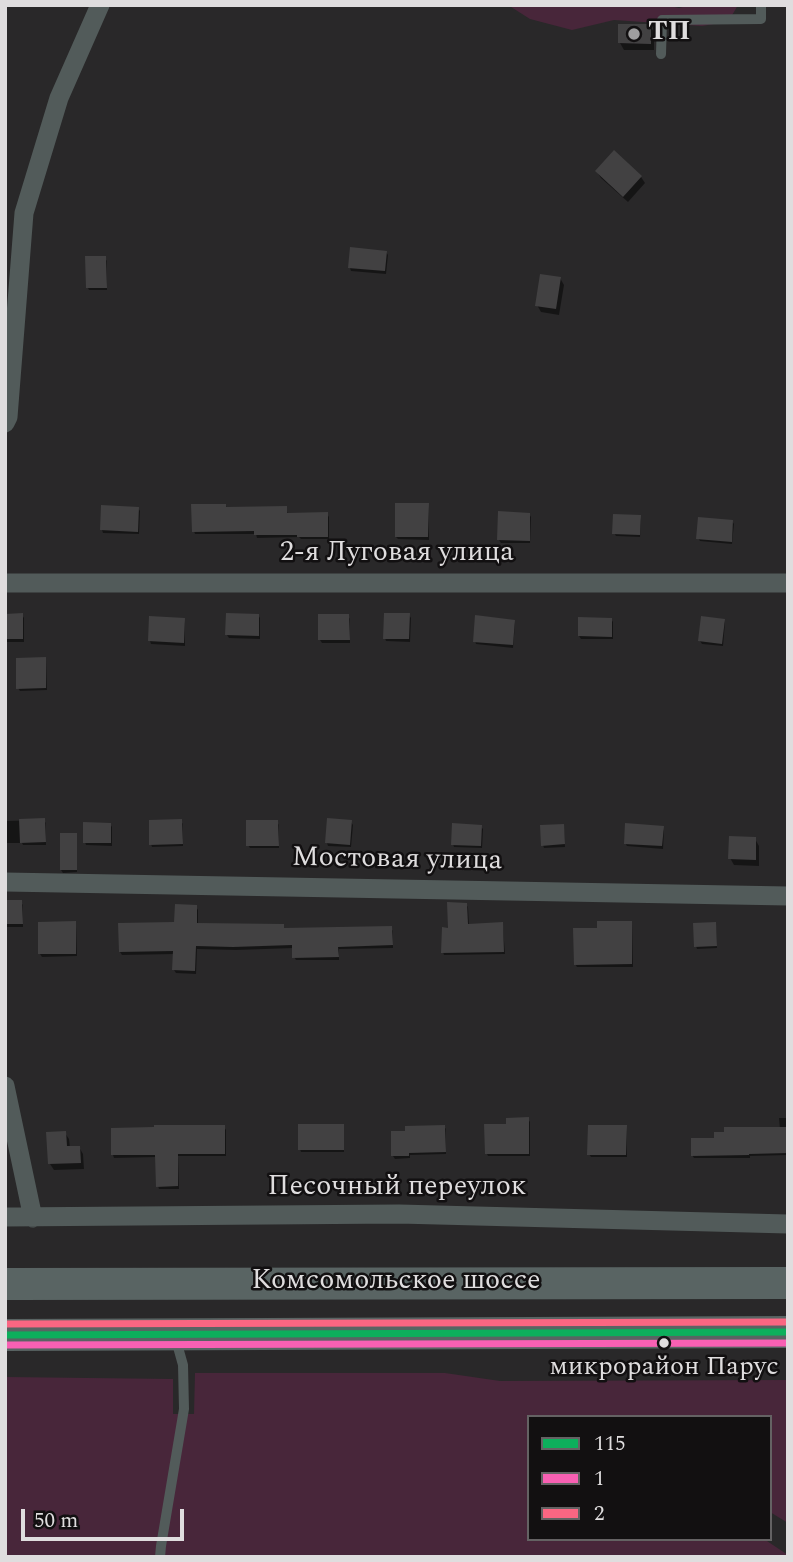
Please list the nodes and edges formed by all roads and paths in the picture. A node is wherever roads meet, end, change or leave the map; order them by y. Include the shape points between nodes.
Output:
1 (100, 5) edge
2 (761, 5) edge
3 (661, 54) dead end
4 (5, 423) edge
5 (5, 583) edge
6 (788, 583) edge
7 (5, 882) edge
8 (788, 896) edge
9 (5, 1086) edge
10 (5, 1217) edge
11 (33, 1218) junction
12 (788, 1224) edge
13 (788, 1283) edge
14 (5, 1284) edge
15 (788, 1332) edge
16 (5, 1335) edge
17 (174, 1335) junction
18 (160, 1557) edge

1 - 4 street via 59,98 24,213
2 - 3 lane via 761,19 662,20
5 - 6 street, 2-я Луговая улица
7 - 8 street, Мостовая улица
9 - 11 street
10 - 11 street, Песочный переулок
11 - 12 street, Песочный переулок via 399,1214
13 - 14 main road, Комсомольское шоссе
15 - 17 main road, Комсомольское шоссе
16 - 17 main road, Комсомольское шоссе
17 - 18 lane via 183,1365 184,1409

